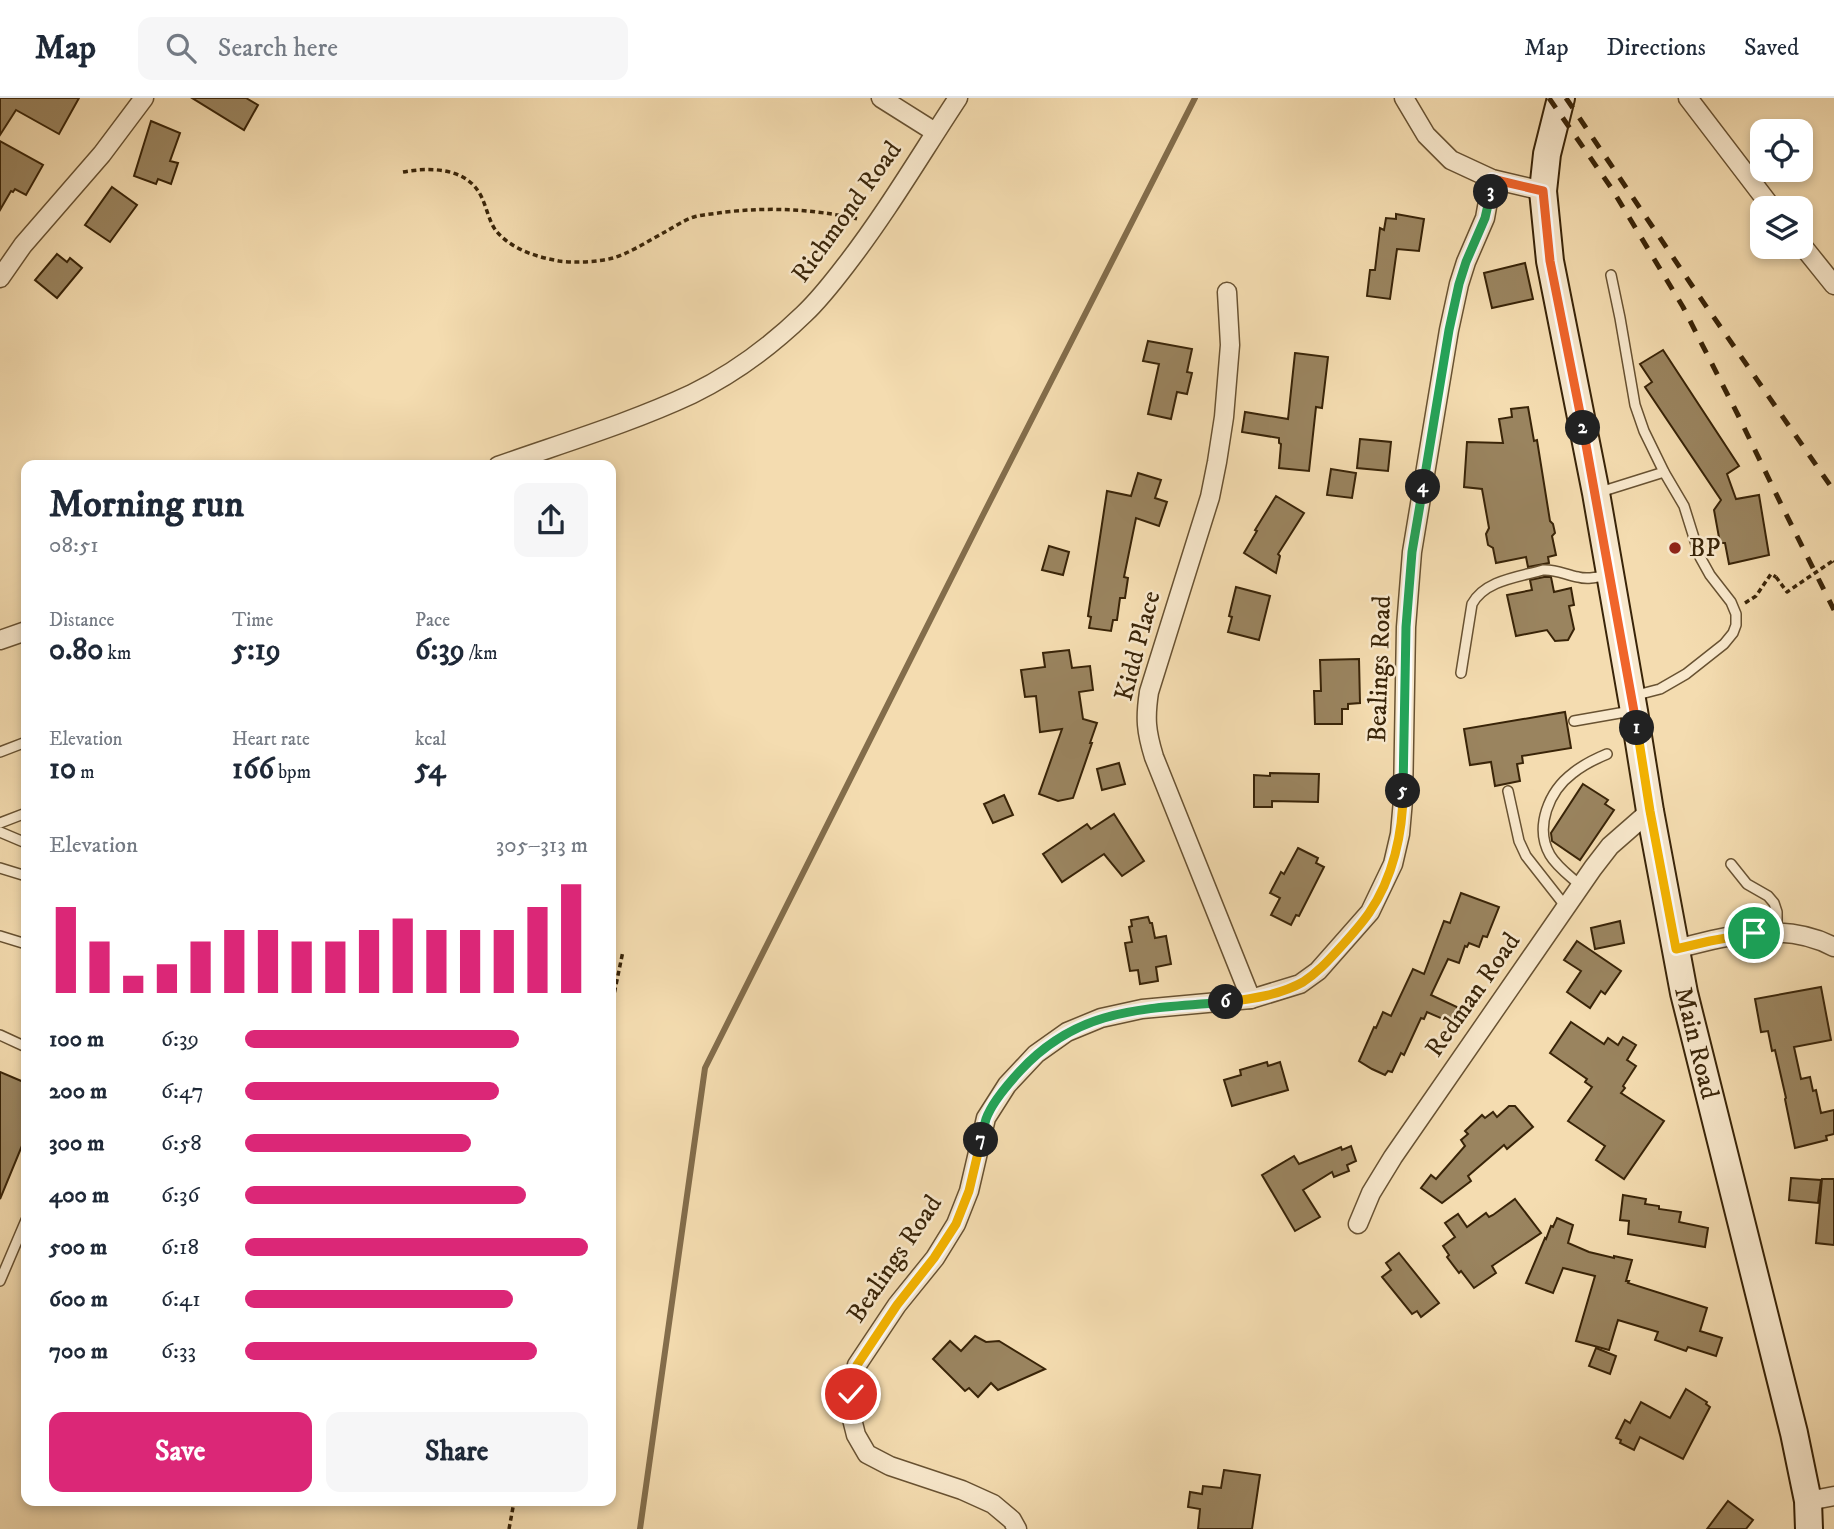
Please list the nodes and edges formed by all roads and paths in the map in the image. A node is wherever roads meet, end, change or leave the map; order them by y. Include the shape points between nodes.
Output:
1 (144, 98) edge
2 (880, 98) edge
3 (958, 98) edge
4 (1404, 98) edge
5 (1561, 98) edge
6 (1688, 98) edge
7 (935, 132) junction
8 (403, 172) dead end
9 (1492, 179) junction
10 (1543, 191) junction
11 (1763, 196) edge
12 (877, 223) junction
13 (1813, 259) edge
14 (1611, 275) dead end
15 (0, 278) edge
16 (1834, 285) edge
17 (1227, 292) dead end
18 (515, 460) edge
19 (1664, 472) junction
20 (1596, 493) junction
21 (1834, 561) edge
22 (1610, 574) junction
23 (1734, 610) junction
24 (21, 633) edge
25 (0, 640) edge
26 (1461, 673) dead end
27 (1633, 703) junction
28 (1574, 721) dead end
29 (21, 744) edge
30 (0, 752) edge
31 (1607, 754) dead end
32 (1508, 791) dead end
33 (1650, 811) junction
34 (21, 815) edge
35 (0, 823) edge
36 (0, 832) edge
37 (21, 841) edge
38 (1731, 864) dead end
39 (0, 868) edge
40 (21, 874) edge
41 (1581, 886) junction
42 (1566, 907) junction
43 (1777, 932) junction
44 (0, 936) edge
45 (21, 942) edge
46 (1834, 947) edge
47 (1676, 949) junction
48 (623, 951) dead end
49 (616, 985) edge
50 (1251, 999) junction
51 (0, 1035) edge
52 (21, 1045) edge
53 (1357, 1224) dead end
54 (21, 1232) edge
55 (0, 1282) edge
56 (1834, 1496) edge
57 (1808, 1501) junction
58 (513, 1506) edge
59 (509, 1529) edge
60 (1017, 1529) edge
61 (1809, 1529) edge

1 - 15 street
2 - 7 street
3 - 7 street, Richmond Road
4 - 9 street via 1426,135 1451,160
5 - 10 main road, Main Road
6 - 11 street
7 - 12 street, Richmond Road
8 - 12 path via 435,169 468,180 479,192 495,231 514,246 561,261 613,258 692,218 753,209 804,209
9 - 10 street
9 - 50 street, Bealings Road via 1485,218 1466,262 1451,319 1412,552 1403,800 1393,864 1370,912 1318,971 1300,984
10 - 20 main road, Main Road via 1550,261
12 - 18 street, Richmond Road via 805,313 735,369 645,414
13 - 16 street
14 - 19 lane via 1635,405
17 - 50 street, Kidd Place via 1229,364 1217,462 1145,716 1154,757
19 - 20 lane
19 - 23 lane via 1684,506 1700,557
20 - 22 main road, Main Road
21 - 23 path, bridge via 1787,592 1771,574 1756,596
22 - 26 lane via 1580,578 1543,570 1486,587 1472,604
22 - 27 main road, Main Road
23 - 27 lane via 1736,625 1724,644 1686,674
24 - 25 street
27 - 28 lane
27 - 33 main road, Main Road
29 - 30 lane
31 - 41 lane via 1572,773 1559,786 1542,824 1549,853
32 - 42 lane via 1526,856
33 - 41 street, Redman Road via 1610,846
33 - 47 main road, Main Road
34 - 35 lane
36 - 37 lane
38 - 43 lane via 1747,884 1774,904
39 - 40 lane
41 - 42 street, Redman Road
42 - 53 street, Redman Road via 1393,1157
43 - 46 street
43 - 47 street
44 - 45 lane
47 - 57 main road, Main Road
48 - 49 path
50 - 60 street, Bealings Road via 1143,1009 1101,1018 1067,1032 1036,1054 1007,1085 986,1118 969,1191 956,1224 857,1365 851,1415 867,1454 993,1504
51 - 52 lane
54 - 55 lane
56 - 57 street
57 - 61 main road, Main Road
58 - 59 path

